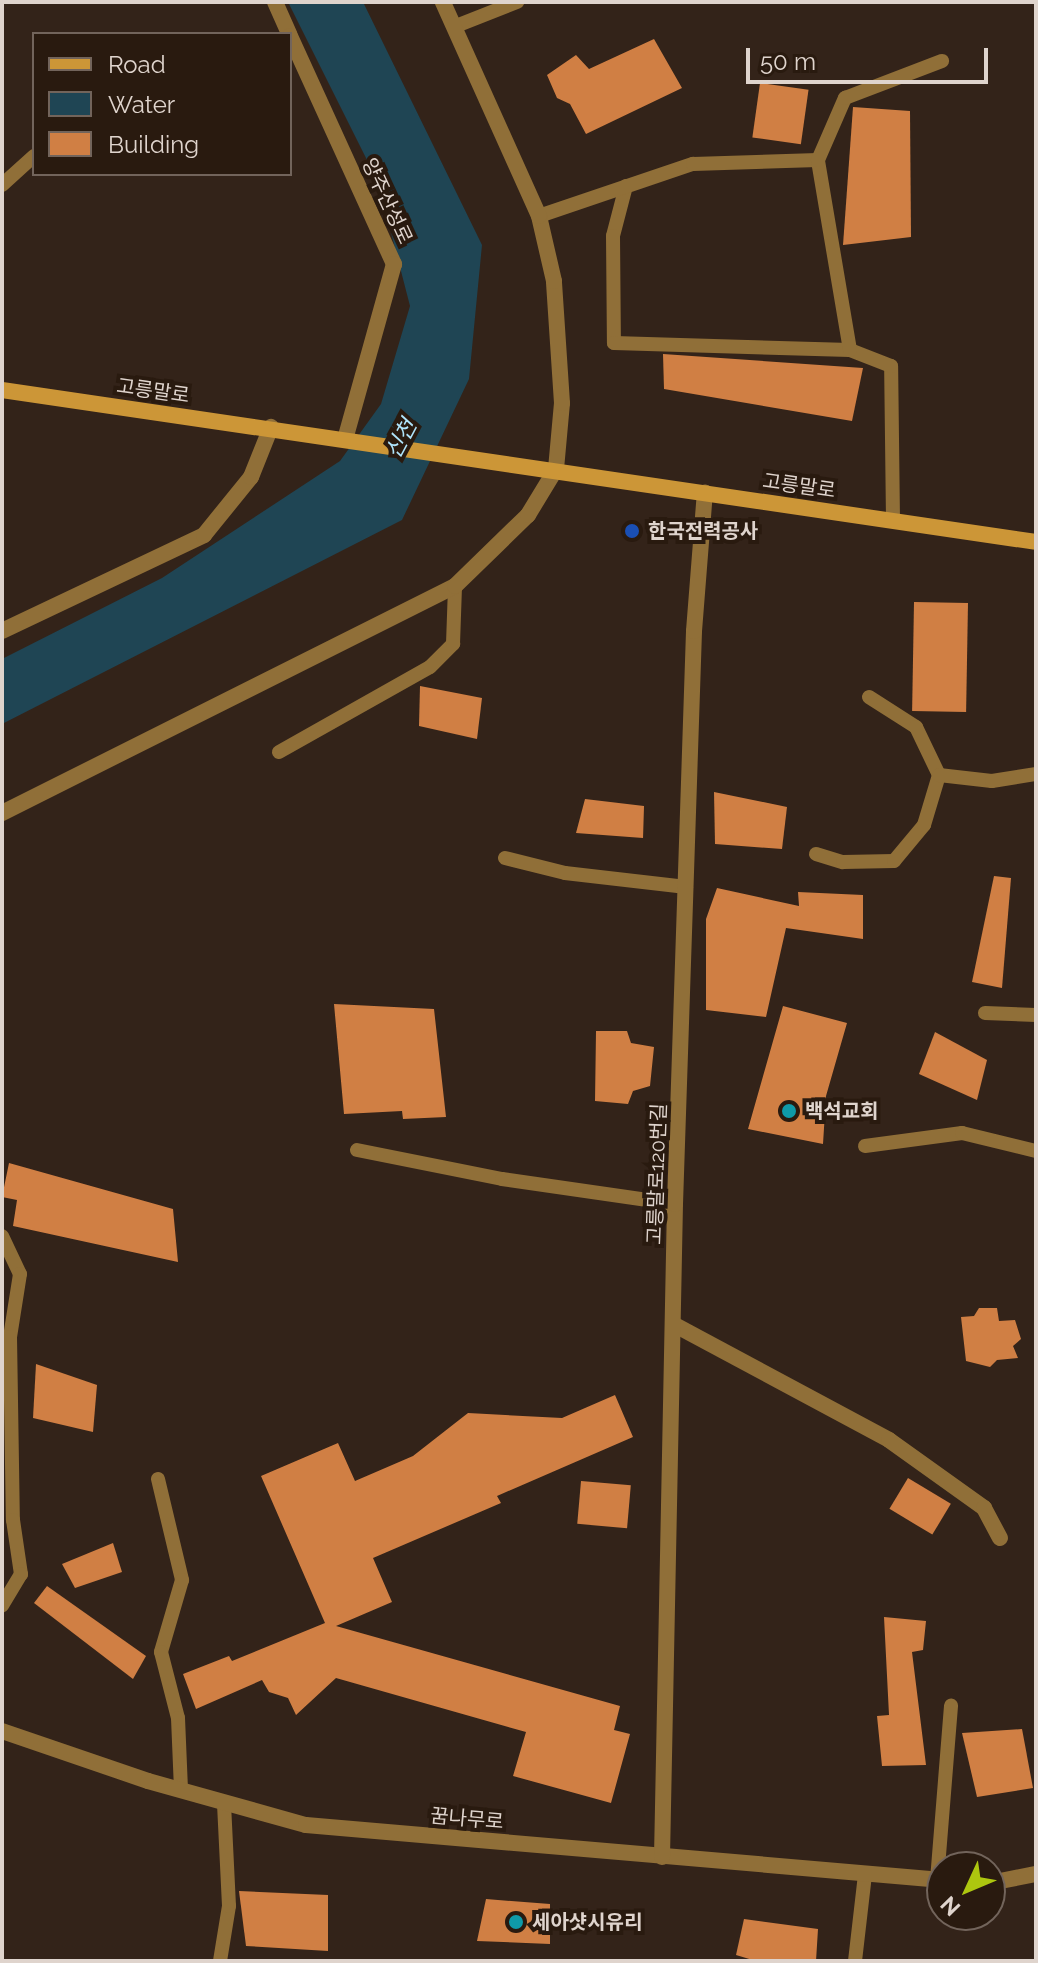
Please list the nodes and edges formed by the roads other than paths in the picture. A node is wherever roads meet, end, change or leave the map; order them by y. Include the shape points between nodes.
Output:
1 (275, 2) edge
2 (443, 2) edge
3 (517, 2) edge
4 (456, 26) junction
5 (289, 32) edge
6 (292, 39) edge
7 (942, 61) dead end
8 (32, 158) edge
9 (818, 160) junction
10 (2, 185) edge
11 (626, 186) junction
12 (539, 216) junction
13 (850, 350) junction
14 (2, 390) edge
15 (271, 427) junction
16 (346, 436) junction
17 (556, 469) junction
18 (705, 492) junction
19 (893, 520) junction
20 (1036, 542) edge
21 (455, 586) junction
22 (2, 631) edge
23 (869, 697) dead end
24 (279, 752) dead end
25 (1036, 774) edge
26 (939, 775) junction
27 (2, 813) edge
28 (816, 854) dead end
29 (505, 858) dead end
30 (686, 887) junction
31 (985, 1013) dead end
32 (1036, 1015) edge
33 (865, 1146) dead end
34 (357, 1150) dead end
35 (1036, 1151) edge
36 (675, 1204) junction
37 (2, 1236) edge
38 (673, 1324) junction
39 (158, 1479) dead end
40 (1000, 1538) dead end
41 (2, 1606) edge
42 (951, 1706) dead end
43 (2, 1731) edge
44 (181, 1790) junction
45 (224, 1802) junction
46 (942, 1851) edge
47 (662, 1857) junction
48 (1036, 1874) edge
49 (865, 1875) junction
50 (926, 1879) edge
51 (1006, 1880) edge
52 (220, 1961) edge
53 (855, 1961) edge

1 - 5 street, 양주산성로
2 - 4 street
3 - 4 lane
4 - 12 street
6 - 16 street, 양주산성로 via 394,264
7 - 9 lane via 845,98
8 - 10 lane
9 - 11 lane via 693,164
9 - 13 lane
11 - 12 lane
11 - 13 lane via 613,236 614,343
12 - 17 street via 556,311 562,403
13 - 19 lane via 891,366
14 - 15 street, 고릉말로
15 - 16 street, 고릉말로
15 - 22 street via 251,477 204,535
16 - 17 street, 고릉말로
17 - 18 street, 고릉말로
17 - 21 street via 528,515
18 - 19 street, 고릉말로
18 - 30 street, 고릉말로120번길 via 694,631
19 - 20 street, 고릉말로
21 - 24 lane via 453,644 430,667
21 - 27 street
23 - 26 lane via 916,727
25 - 26 lane via 992,781
26 - 28 lane via 924,825 894,861 843,862
29 - 30 lane via 565,873
30 - 36 street, 고릉말로120번길
31 - 32 lane
33 - 35 lane via 962,1133
34 - 36 lane via 502,1179
36 - 38 street, 고릉말로120번길
37 - 41 lane via 20,1274 10,1337 13,1520 21,1574
38 - 40 street via 889,1440 984,1508
38 - 47 street, 고릉말로120번길
39 - 44 lane via 182,1580 161,1652 178,1718
42 - 46 lane
43 - 44 street, 꿈나무로
44 - 45 street, 꿈나무로
45 - 47 street, 꿈나무로 via 306,1825
45 - 52 lane via 229,1906
47 - 49 street, 꿈나무로
48 - 51 street
49 - 50 street, 꿈나무로
49 - 53 lane

